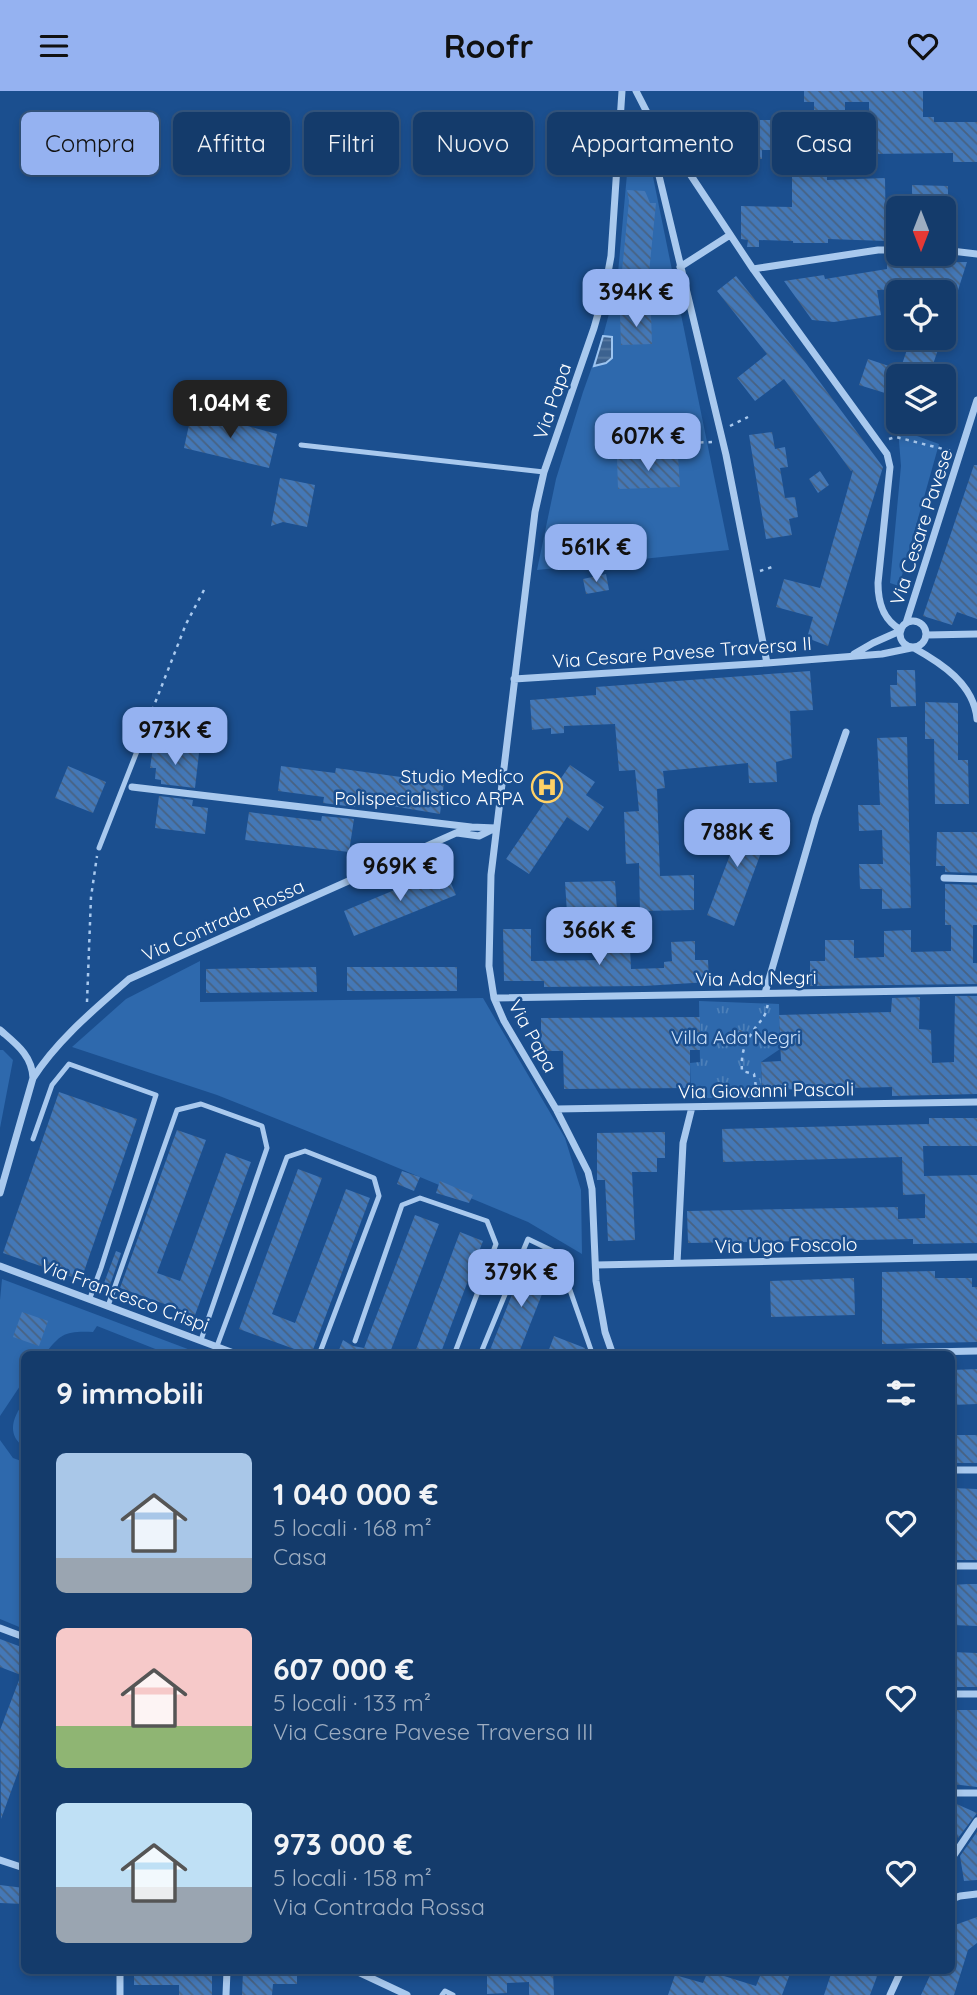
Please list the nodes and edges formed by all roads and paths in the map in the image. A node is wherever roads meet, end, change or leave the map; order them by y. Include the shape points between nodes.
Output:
1 (622, 91) edge
2 (636, 91) edge
3 (621, 112) edge
4 (647, 112) edge
5 (617, 175) edge
6 (658, 175) edge
7 (690, 175) edge
8 (730, 235) junction
9 (886, 250) edge
10 (956, 252) edge
11 (977, 254) edge
12 (680, 267) junction
13 (753, 269) junction
14 (977, 400) edge
15 (748, 417) dead end
16 (720, 430) junction
17 (896, 437) dead end
18 (723, 442) junction
19 (649, 444) dead end
20 (301, 445) dead end
21 (961, 454) junction
22 (544, 472) junction
23 (775, 566) dead end
24 (750, 574) junction
25 (204, 590) dead end
26 (902, 628) junction
27 (977, 634) edge
28 (927, 635) junction
29 (912, 648) junction
30 (852, 655) junction
31 (767, 663) junction
32 (514, 678) junction
33 (977, 719) edge
34 (846, 732) dead end
35 (142, 736) joint
36 (132, 787) dead end
37 (471, 827) junction
38 (496, 828) junction
39 (456, 833) junction
40 (99, 849) joint
41 (944, 878) dead end
42 (977, 879) edge
43 (977, 990) edge
44 (765, 993) junction
45 (494, 999) junction
46 (87, 1016) junction
47 (0, 1030) edge
48 (33, 1078) junction
49 (977, 1102) edge
50 (763, 1106) junction
51 (692, 1107) junction
52 (556, 1109) junction
53 (33, 1139) dead end
54 (0, 1193) edge
55 (977, 1257) edge
56 (677, 1263) junction
57 (596, 1265) junction
58 (0, 1266) edge
59 (90, 1299) junction
60 (108, 1306) junction
61 (201, 1340) junction
62 (355, 1341) dead end
63 (217, 1346) junction
64 (229, 1351) edge
65 (321, 1351) edge
66 (456, 1351) edge
67 (482, 1351) edge
68 (591, 1351) edge
69 (612, 1351) edge
70 (955, 1351) edge
71 (977, 1351) edge
72 (955, 1470) edge
73 (977, 1470) edge
74 (955, 1566) edge
75 (977, 1566) edge
76 (0, 1628) edge
77 (21, 1636) edge
78 (955, 1694) edge
79 (977, 1694) edge
80 (955, 1793) edge
81 (977, 1793) edge
82 (977, 1821) edge
83 (955, 1854) edge
84 (0, 1860) edge
85 (21, 1867) edge
86 (977, 1894) edge
87 (955, 1896) edge
88 (120, 1974) edge
89 (227, 1974) edge
90 (362, 1974) edge
91 (900, 1974) edge
92 (386, 1985) junction
93 (120, 1995) edge
94 (226, 1995) edge
95 (384, 1995) edge
96 (407, 1995) edge
97 (442, 1995) edge
98 (453, 1995) edge
99 (890, 1995) edge

1 - 3 street, Via Papa
2 - 4 street
5 - 22 street, Via Papa via 605,289
6 - 12 street
7 - 8 street
8 - 12 street
8 - 13 street
9 - 13 street
10 - 11 street
12 - 16 street
13 - 26 street via 887,454 890,467 878,597 890,624
14 - 21 street, Via Cesare Pavese
15 - 16 path
16 - 18 street
17 - 21 path
18 - 19 path
18 - 24 street
20 - 22 lane
21 - 26 street, Via Cesare Pavese
22 - 32 street, Via Papa
23 - 24 path
24 - 31 street
25 - 35 path
26 - 28 street via 918,622
26 - 29 street via 902,642
26 - 30 street, Via Cesare Pavese Traversa II
27 - 28 street
28 - 29 street
29 - 30 street, Via Cesare Pavese Traversa II
29 - 33 street via 960,681 971,697
30 - 31 street, Via Cesare Pavese Traversa II
31 - 32 street, Via Cesare Pavese Traversa II
32 - 38 street, Via Papa
34 - 44 street
35 - 40 lane
36 - 37 street, Via Contrada Rossa
37 - 38 street, Via Contrada Rossa
37 - 39 street, Via Contrada Rossa
38 - 39 street, Via Contrada Rossa via 479,836
38 - 45 street, Via Papa via 488,929
39 - 46 street, Via Contrada Rossa via 129,979
40 - 46 path via 91,897
41 - 42 street
43 - 44 street, Via Ada Negri
44 - 45 street, Via Ada Negri
44 - 50 path via 766,1017 752,1031 741,1055 742,1071 754,1074
45 - 52 street, Via Papa
46 - 48 street, Via Contrada Rossa
47 - 48 street via 23,1050
48 - 54 street
49 - 50 street, Via Giovanni Pascoli
50 - 51 street, Via Giovanni Pascoli
51 - 52 street, Via Giovanni Pascoli
51 - 56 street via 683,1143
52 - 57 street, Via Papa via 588,1172
53 - 59 lane via 51,1085 69,1064 156,1095
55 - 56 street, Via Ugo Foscolo
56 - 57 street, Via Ugo Foscolo
57 - 69 street, Via Papa via 600,1309
58 - 59 street, Via Francesco Crispi
59 - 60 street, Via Francesco Crispi
60 - 61 street, Via Francesco Crispi
60 - 61 lane via 177,1110 201,1104 262,1126 267,1148
61 - 63 street, Via Francesco Crispi
62 - 66 lane via 402,1205 420,1198 487,1221 496,1244
63 - 64 street, Via Francesco Crispi
63 - 65 lane via 287,1157 305,1151 374,1178 379,1196
67 - 68 lane via 528,1239 557,1253
70 - 71 street
72 - 73 street
74 - 75 street
76 - 77 street
78 - 79 street
80 - 81 street
82 - 83 street
84 - 85 street
86 - 87 street
88 - 93 street
89 - 94 street
90 - 92 street
91 - 99 street
92 - 95 street
92 - 96 street
97 - 98 lane via 444,1991

